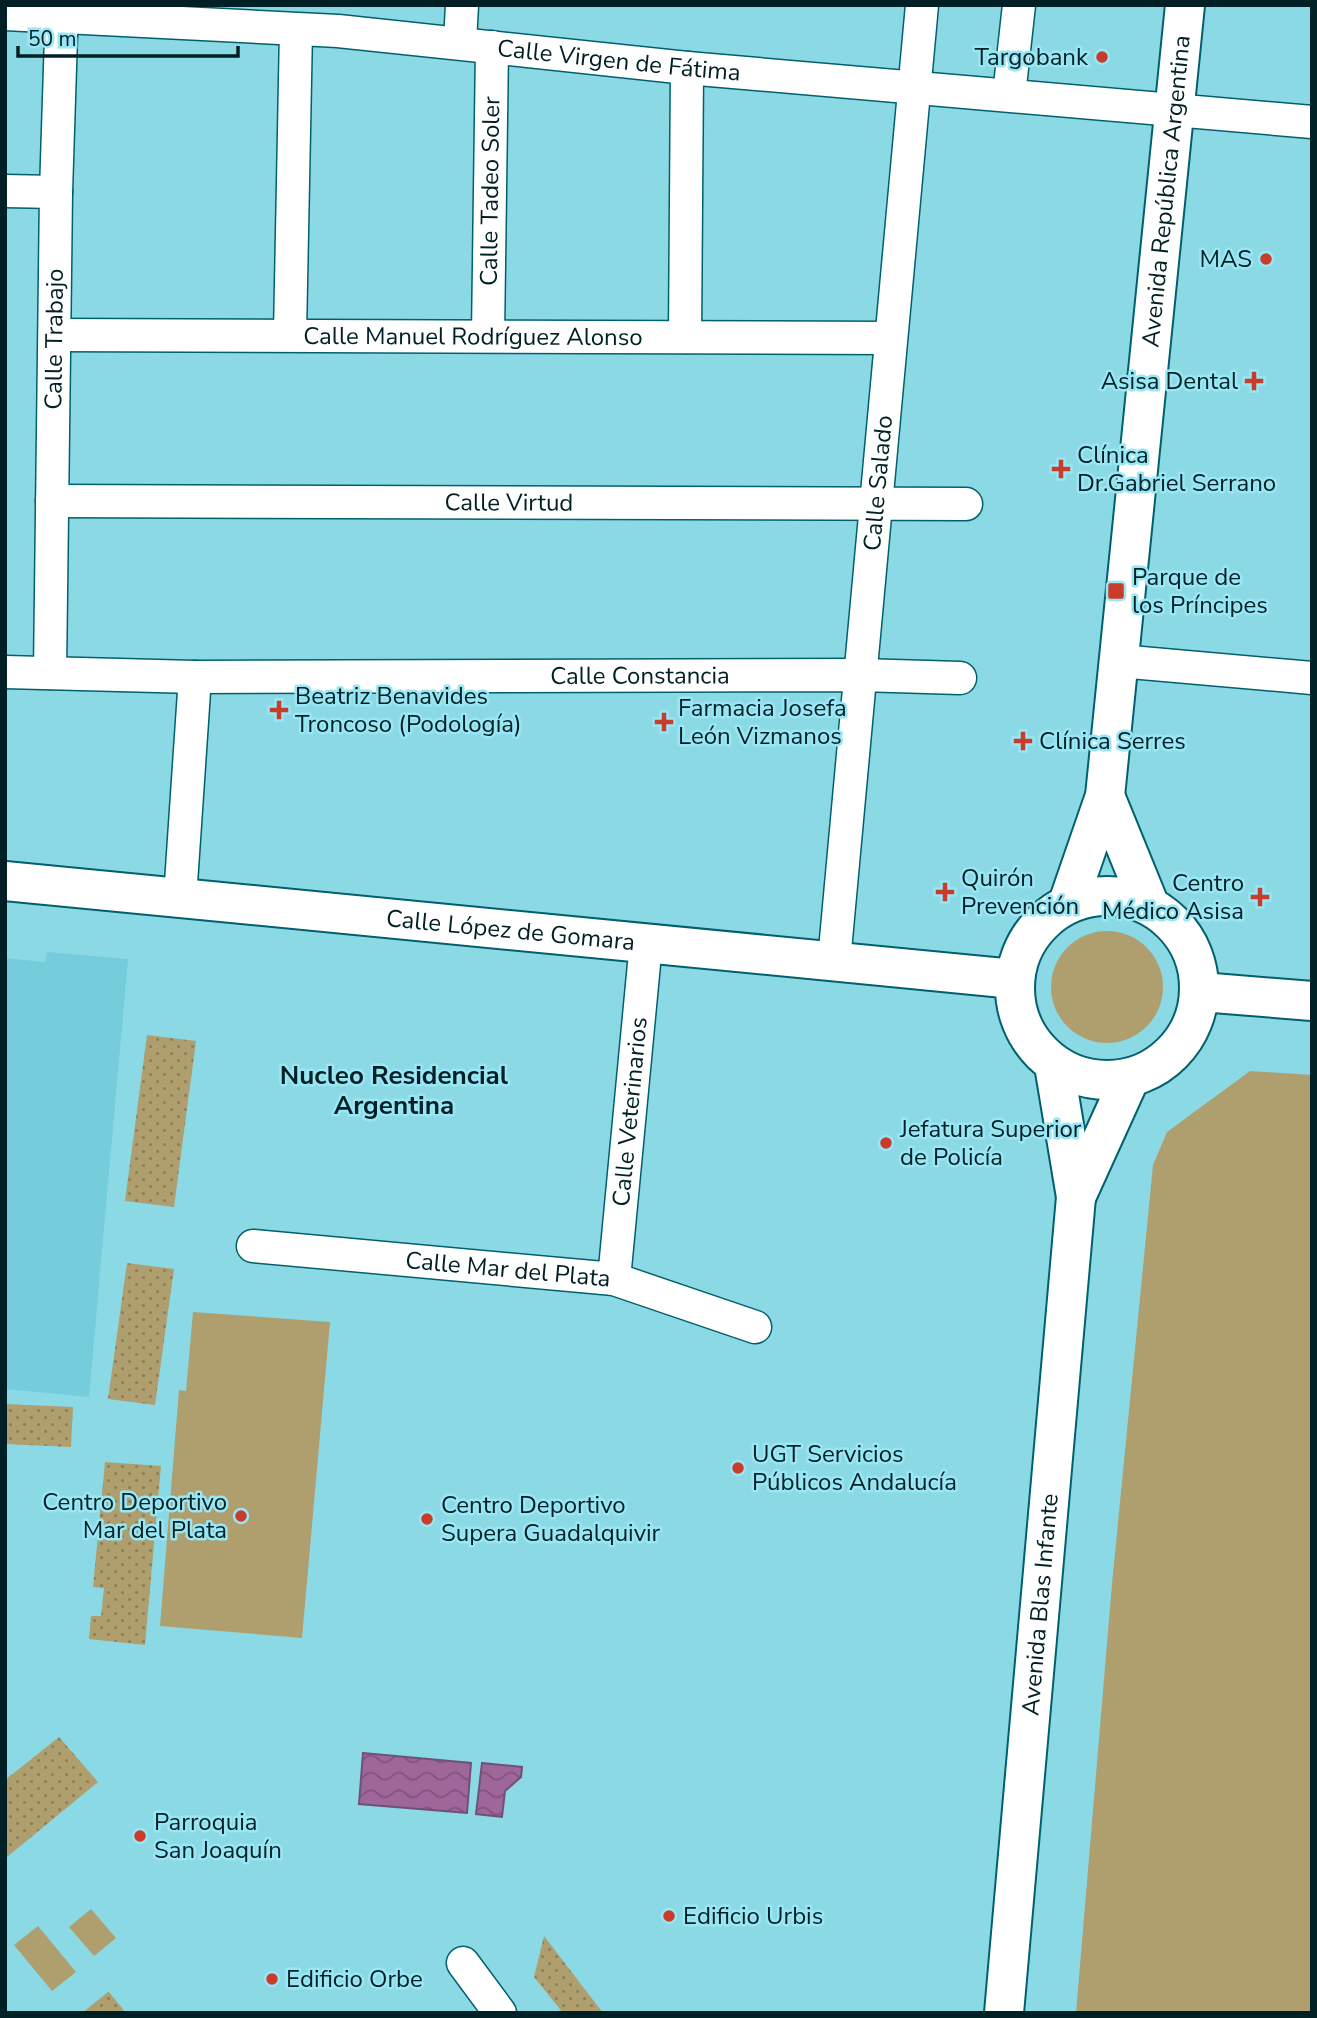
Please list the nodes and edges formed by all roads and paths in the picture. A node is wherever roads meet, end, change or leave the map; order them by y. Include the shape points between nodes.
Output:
1 (461, 5) edge
2 (922, 5) edge
3 (1019, 5) edge
4 (1185, 5) edge
5 (62, 10) edge
6 (5, 14) edge
7 (213, 15) edge
8 (338, 18) edge
9 (296, 30) junction
10 (460, 42) junction
11 (492, 47) junction
12 (687, 68) junction
13 (914, 87) junction
14 (1009, 95) junction
15 (1176, 107) junction
16 (1312, 122) edge
17 (5, 191) edge
18 (56, 192) junction
19 (290, 334) junction
20 (55, 335) junction
21 (488, 335) junction
22 (685, 337) junction
23 (891, 338) junction
24 (52, 501) junction
25 (876, 503) junction
26 (966, 504) dead end
27 (1119, 661) junction
28 (5, 672) edge
29 (50, 673) junction
30 (860, 675) junction
31 (195, 677) junction
32 (960, 678) dead end
33 (1312, 678) edge
34 (1105, 796) junction
35 (5, 881) edge
36 (180, 898) junction
37 (1068, 903) junction
38 (1149, 904) junction
39 (646, 943) junction
40 (834, 961) junction
41 (1014, 979) junction
42 (1200, 992) junction
43 (1312, 1001) edge
44 (1054, 1065) junction
45 (1130, 1078) junction
46 (1076, 1197) junction
47 (253, 1246) dead end
48 (614, 1279) junction
49 (755, 1327) dead end
50 (463, 1963) dead end
51 (500, 2013) edge
52 (1004, 2013) edge

1 - 10 street
2 - 13 street, Calle Salado
3 - 14 street
4 - 15 main road, Avenida República Argentina
5 - 6 street, Calle Virgen de Fátima
5 - 7 street, Calle Virgen de Fátima
5 - 18 street, Calle Trabajo
7 - 9 street, Calle Virgen de Fátima
8 - 9 street, Calle Virgen de Fátima
8 - 10 street, Calle Virgen de Fátima
9 - 19 street
10 - 11 street, Calle Virgen de Fátima
11 - 12 street, Calle Virgen de Fátima
11 - 21 street, Calle Tadeo Soler
12 - 13 street, Calle Virgen de Fátima
12 - 22 street
13 - 14 street, Calle Virgen de Fátima
13 - 23 street, Calle Salado
14 - 15 street, Calle Virgen de Fátima
15 - 16 street, Calle Virgen de Fátima
15 - 27 main road, Avenida República Argentina
17 - 18 street
18 - 20 street, Calle Trabajo
19 - 20 street, Calle Manuel Rodríguez Alonso
19 - 21 street, Calle Manuel Rodríguez Alonso
20 - 24 street, Calle Trabajo
21 - 22 street, Calle Manuel Rodríguez Alonso
22 - 23 street, Calle Manuel Rodríguez Alonso
23 - 25 street, Calle Salado
24 - 25 street, Calle Virtud
24 - 29 street, Calle Trabajo
25 - 26 street, Calle Virtud
25 - 30 street, Calle Salado
27 - 33 street
27 - 34 main road, Avenida República Argentina
28 - 29 street, Calle Constancia
29 - 31 street, Calle Constancia
30 - 31 street, Calle Constancia
30 - 32 street, Calle Constancia
30 - 40 street, Calle Salado
31 - 36 street
34 - 37 main road, Avenida República Argentina
34 - 38 main road, Avenida República Argentina
35 - 36 main road, Calle López de Gomara
36 - 39 main road, Calle López de Gomara
37 - 38 main road via 1113,895
37 - 41 main road via 1035,930 1023,948
38 - 42 main road via 1184,936 1195,957
39 - 40 main road, Calle López de Gomara
39 - 48 street, Calle Veterinarios
40 - 41 main road, Calle López de Gomara
41 - 44 main road via 1017,1012 1031,1042
42 - 43 main road
42 - 45 main road via 1195,1021 1180,1046 1158,1066
44 - 45 main road via 1091,1080
44 - 46 main road, Avenida Blas Infante
45 - 46 main road, Avenida Blas Infante
46 - 52 main road, Avenida Blas Infante
47 - 48 street, Calle Mar del Plata
48 - 49 street, Calle Mar del Plata
50 - 51 street

